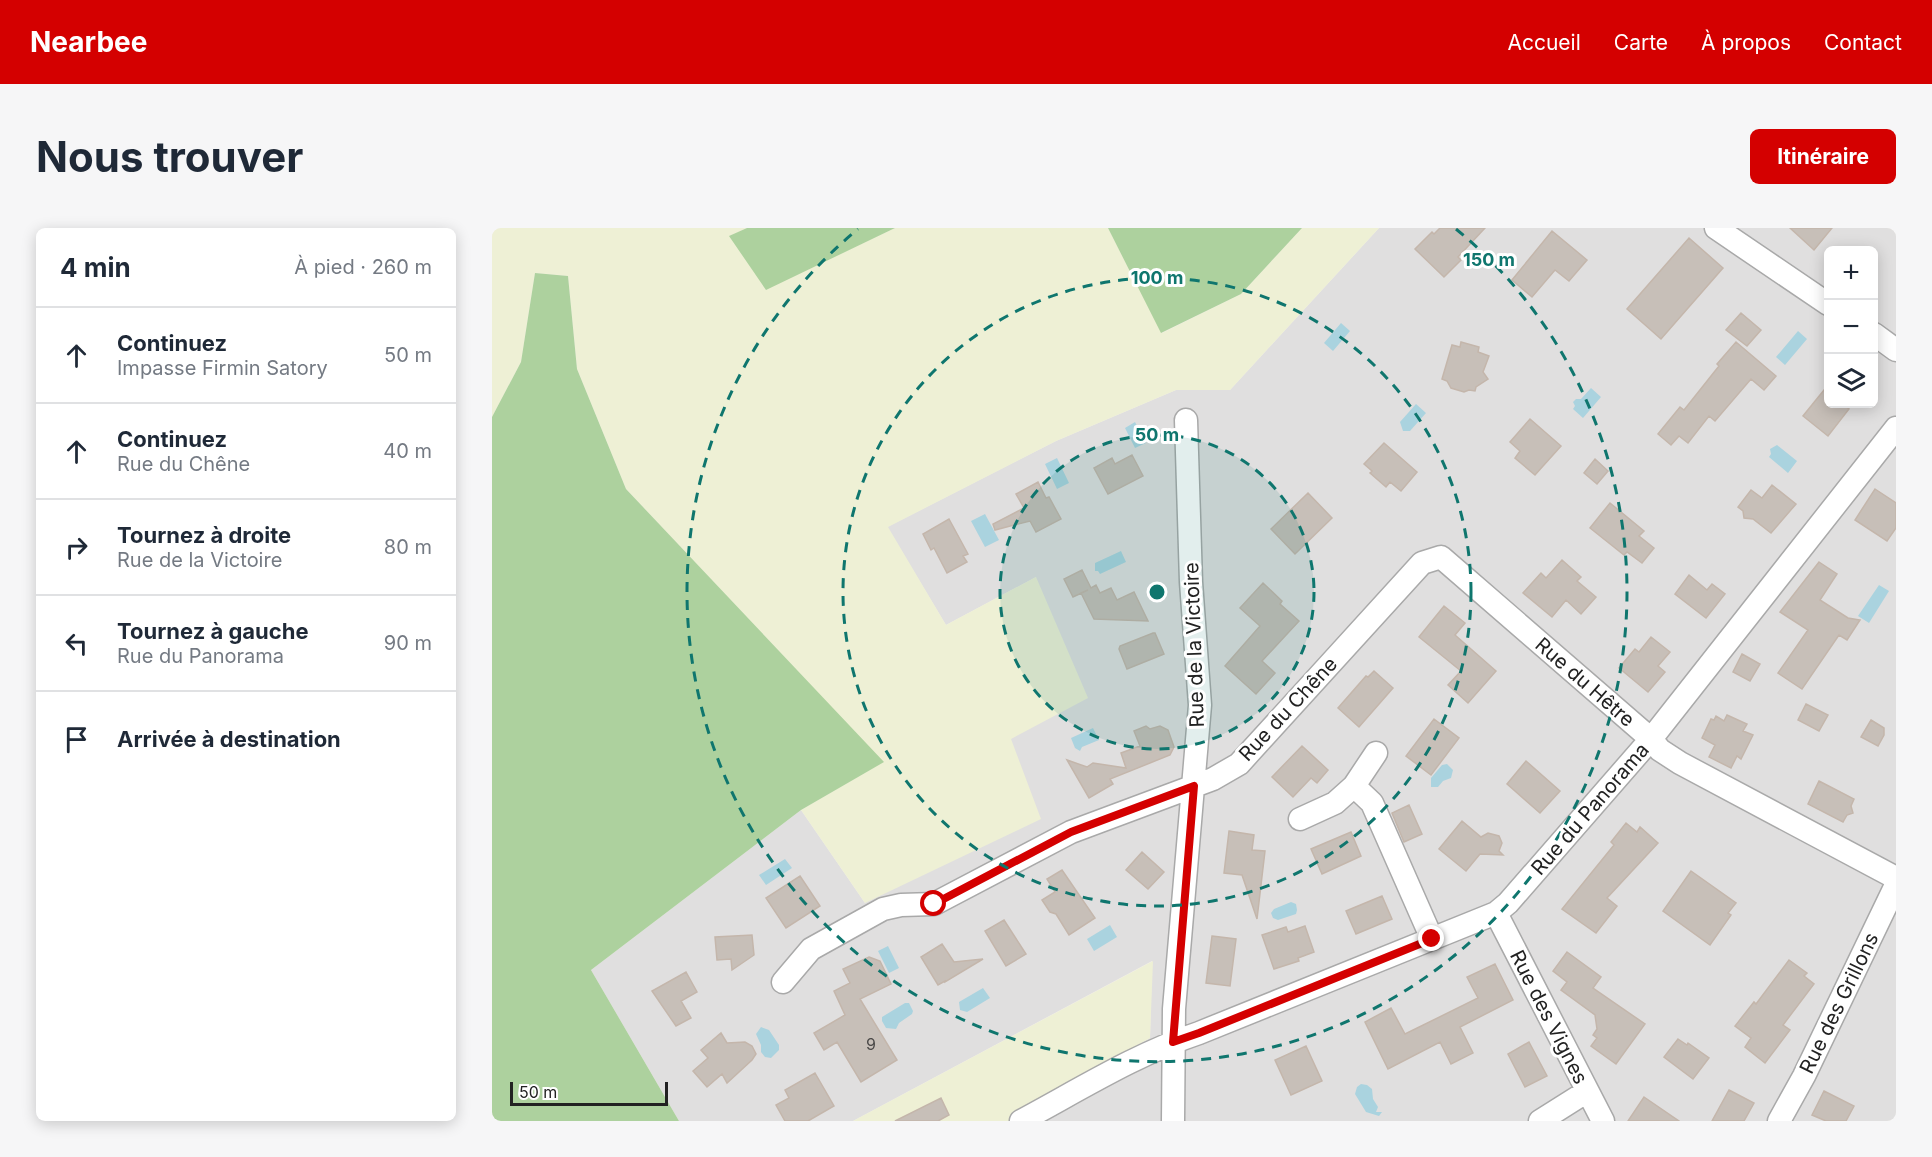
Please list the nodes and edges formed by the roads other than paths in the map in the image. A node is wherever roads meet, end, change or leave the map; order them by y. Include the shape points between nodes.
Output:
1 (1716, 228) edge
2 (1824, 301) edge
3 (1878, 337) edge
4 (1896, 350) edge
5 (1186, 420) dead end
6 (1896, 428) edge
7 (1441, 557) joint
8 (1651, 739) junction
9 (1376, 753) dead end
10 (1194, 786) junction
11 (1354, 786) junction
12 (1300, 819) dead end
13 (1896, 878) edge
14 (1896, 885) edge
15 (1496, 913) junction
16 (1432, 939) junction
17 (783, 982) dead end
18 (1173, 1042) junction
19 (1586, 1092) junction
20 (1021, 1121) edge
21 (1173, 1121) edge
22 (1540, 1121) edge
23 (1603, 1121) edge
24 (1779, 1121) edge

1 - 2 street
3 - 4 street
5 - 10 street, Rue de la Victoire via 1200,705
6 - 8 street, Rue du Panorama
7 - 8 street, Rue du Hêtre
7 - 10 street, Rue du Chêne via 1422,563 1239,764
8 - 13 street, Rue du Hêtre via 1680,763
8 - 15 street, Rue du Panorama
9 - 11 street
10 - 17 street, Rue du Chêne via 1071,832 934,904 884,909 811,950
10 - 18 street, Rue de la Victoire
11 - 12 street via 1335,802
11 - 16 street via 1372,803
14 - 24 street, Rue des Grillons
15 - 16 street, Rue du Panorama
15 - 19 street, Rue des Vignes
16 - 18 street, Rue du Panorama
18 - 20 street, Rue du Panorama
18 - 21 street, Rue de la Victoire
19 - 22 street
19 - 23 street, Rue des Vignes

